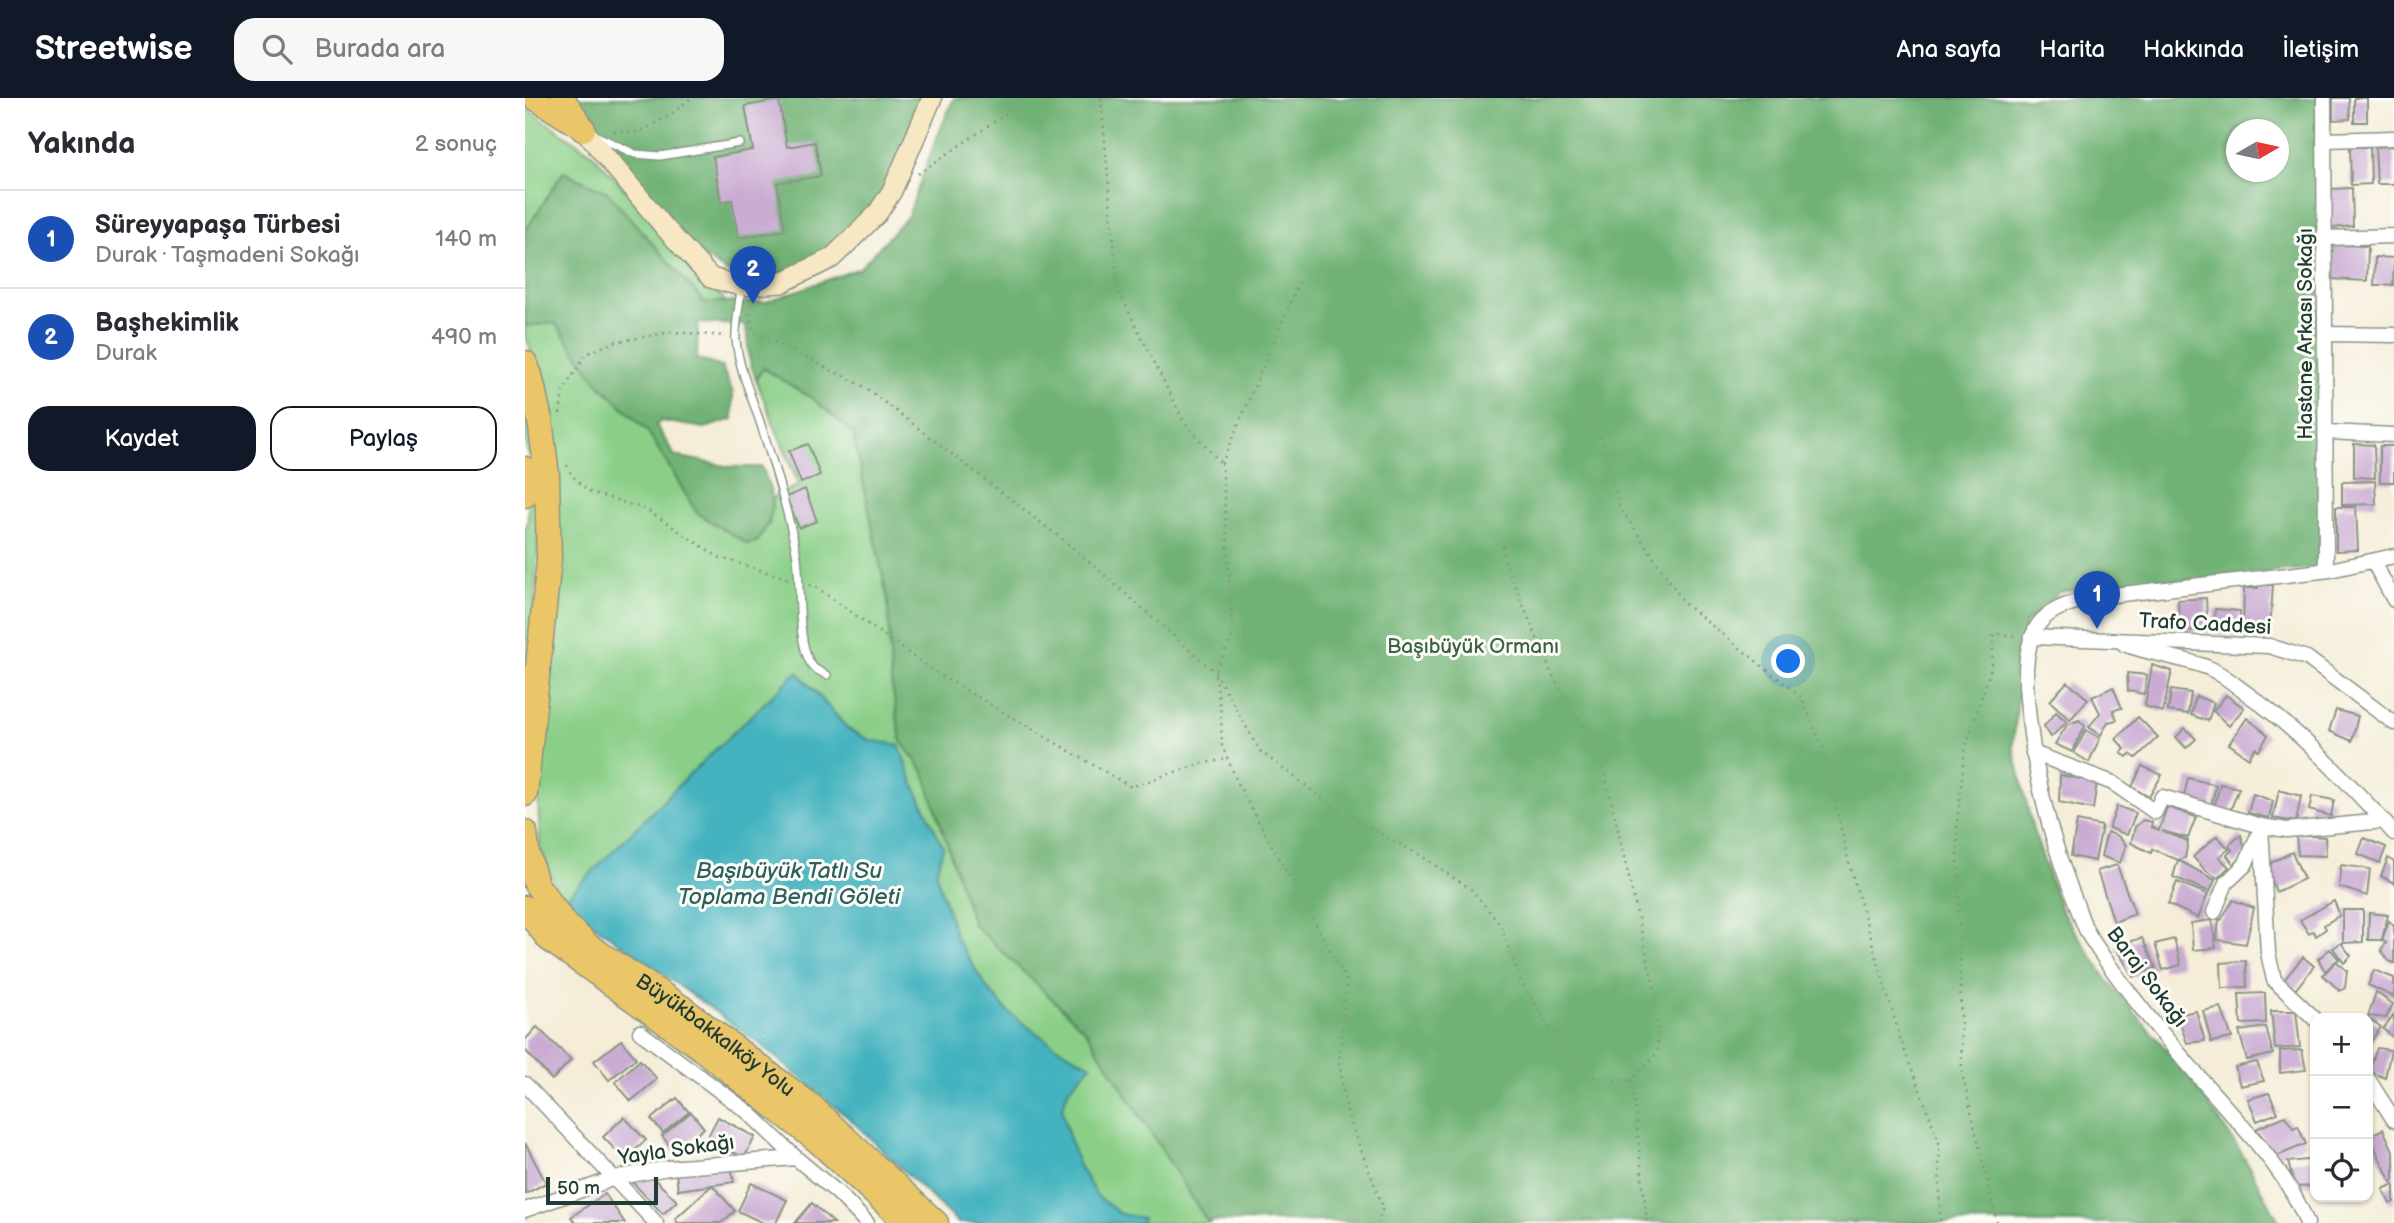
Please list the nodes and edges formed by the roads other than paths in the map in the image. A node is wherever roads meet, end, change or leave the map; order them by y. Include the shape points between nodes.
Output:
1 (533, 98) edge
2 (559, 98) edge
3 (932, 98) edge
4 (2324, 98) edge
5 (583, 129) junction
6 (2394, 138) edge
7 (2324, 140) junction
8 (740, 144) dead end
9 (2394, 236) edge
10 (2325, 237) junction
11 (741, 286) junction
12 (2326, 334) junction
13 (2394, 335) edge
14 (525, 363) edge
15 (2326, 432) junction
16 (2394, 435) edge
17 (525, 469) edge
18 (525, 495) edge
19 (2394, 556) edge
20 (2373, 561) junction
21 (2326, 570) junction
22 (2394, 600) edge
23 (2032, 637) junction
24 (2116, 641) junction
25 (827, 675) dead end
26 (2394, 723) edge
27 (2033, 753) junction
28 (525, 794) edge
29 (2383, 821) junction
30 (2261, 826) junction
31 (525, 832) edge
32 (2394, 833) edge
33 (525, 908) edge
34 (2214, 912) dead end
35 (2310, 1014) edge
36 (640, 1032) dead end
37 (525, 1084) edge
38 (2373, 1087) edge
39 (2394, 1120) edge
40 (796, 1158) junction
41 (615, 1178) junction
42 (525, 1210) edge
43 (656, 1223) edge
44 (867, 1223) edge
45 (907, 1223) edge
46 (936, 1223) edge
47 (2307, 1223) edge

1 - 5 main road
2 - 5 highway
3 - 11 main road via 893,191 877,214 832,258 781,283
4 - 7 street, Hastane Arkası Sokağı
5 - 8 lane via 635,154 660,156
5 - 11 main road via 711,278
6 - 7 street
7 - 10 street, Hastane Arkası Sokağı
9 - 10 street
10 - 12 street, Hastane Arkası Sokağı
11 - 25 lane via 736,337 741,369 791,526 805,647 813,667
12 - 13 street
12 - 15 street, Hastane Arkası Sokağı
14 - 28 highway via 540,420 547,475 549,559
15 - 16 street
15 - 21 street, Hastane Arkası Sokağı
17 - 18 highway
19 - 20 street
20 - 21 street
20 - 22 street
21 - 23 street via 2088,598 2060,607 2039,624
23 - 24 street, Trafo Caddesi
23 - 27 street, Baraj Sokağı via 2027,677
24 - 26 street, Trafo Caddesi via 2269,646 2307,658
24 - 29 street via 2213,670 2261,703
27 - 30 street via 2113,783 2155,812 2162,797
27 - 47 street, Baraj Sokağı via 2045,811 2089,935 2279,1173
29 - 30 street via 2287,830
29 - 32 street
30 - 34 street via 2245,866 2226,883
30 - 35 street via 2268,953 2274,980
31 - 46 highway, Büyükbakkalköy Yolu via 536,884 566,925 811,1106
33 - 45 highway, Büyükbakkalköy Yolu via 549,939 707,1053 819,1142
36 - 40 street via 748,1112
37 - 41 street
38 - 39 street
40 - 41 street, Yayla Sokağı via 668,1168
40 - 44 street
41 - 42 street, Yayla Sokağı
41 - 43 street

